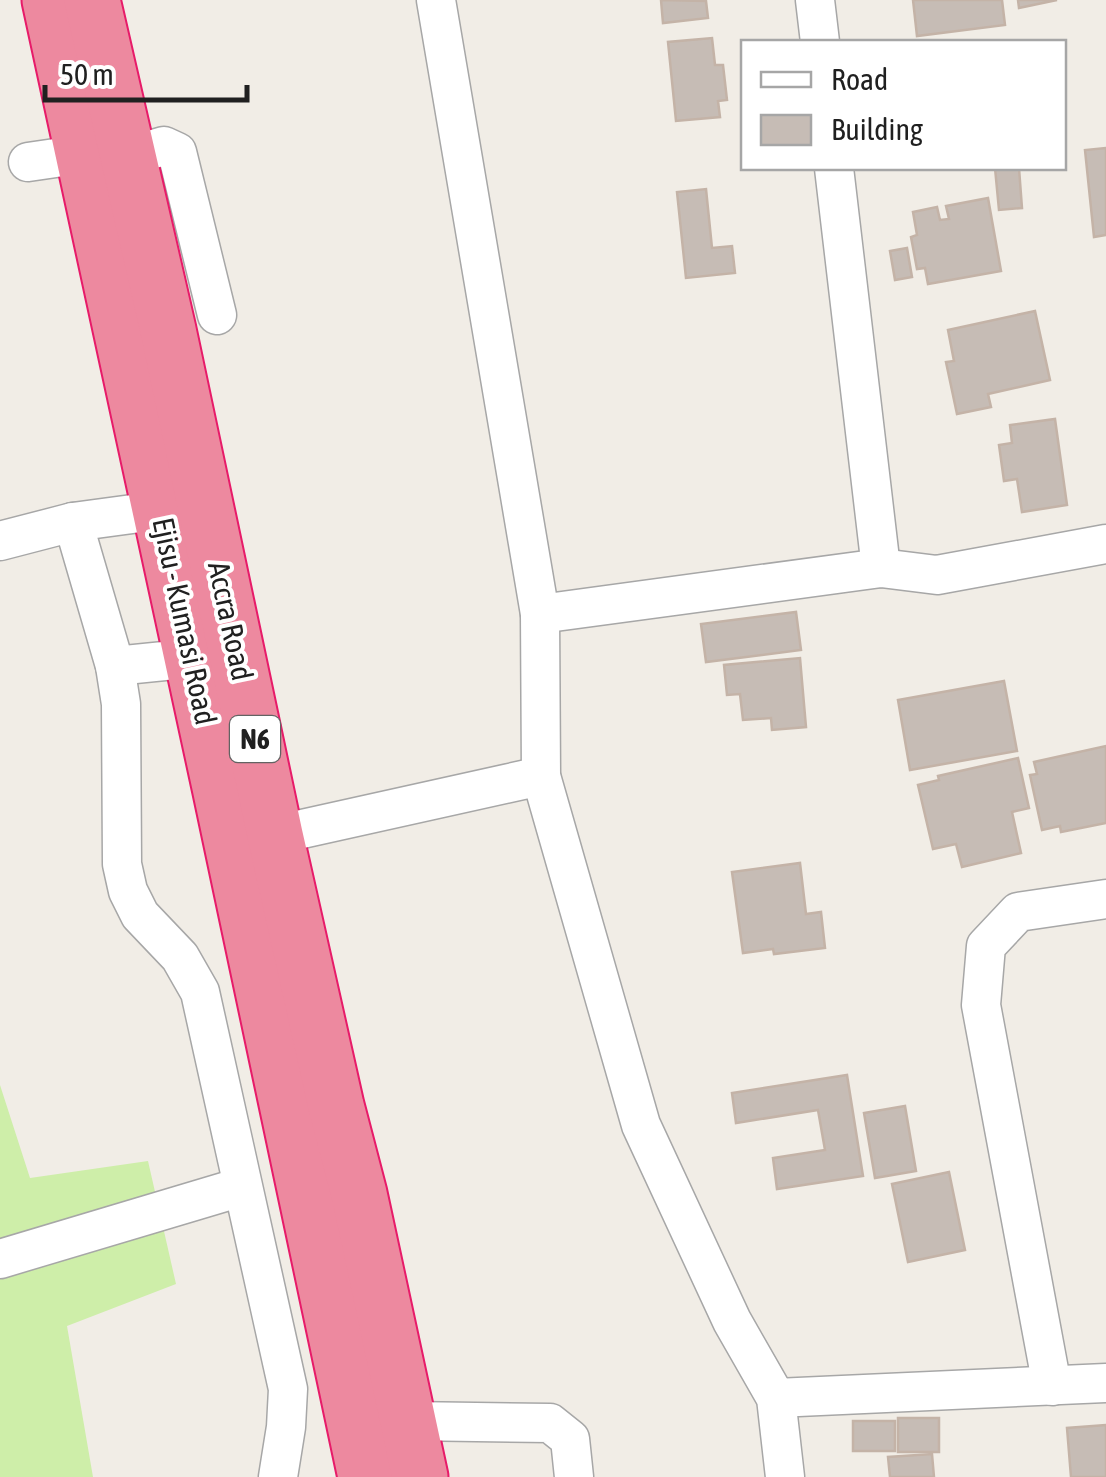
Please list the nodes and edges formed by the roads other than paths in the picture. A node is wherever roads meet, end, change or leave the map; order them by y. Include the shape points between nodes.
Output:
1 (50, 0) edge
2 (92, 0) edge
3 (436, 0) edge
4 (815, 0) edge
5 (820, 40) edge
6 (104, 156) junction
7 (28, 162) dead end
8 (834, 170) edge
9 (217, 315) dead end
10 (162, 510) junction
11 (74, 522) junction
12 (0, 541) edge
13 (1106, 544) edge
14 (881, 568) junction
15 (540, 614) junction
16 (194, 658) junction
17 (116, 666) junction
18 (541, 776) junction
19 (275, 835) junction
20 (1106, 898) edge
21 (240, 1187) junction
22 (0, 1259) edge
23 (1106, 1382) edge
24 (1052, 1386) junction
25 (776, 1398) junction
26 (408, 1422) junction
27 (278, 1477) edge
28 (366, 1477) edge
29 (420, 1477) edge
30 (574, 1477) edge
31 (785, 1477) edge

1 - 6 highway, Ejisu - Kumasi Road / N6
2 - 6 highway, Accra Road / N6
3 - 15 street
4 - 5 street
6 - 7 street
6 - 9 street via 164,146 177,152
6 - 10 highway, Ejisu - Kumasi Road / N6
6 - 19 highway, Accra Road / N6 via 176,366
8 - 14 street
10 - 11 street
10 - 16 highway, Ejisu - Kumasi Road / N6
11 - 12 street
11 - 17 street
13 - 14 street via 937,575
14 - 15 street
15 - 18 street
16 - 17 street
16 - 28 highway, Ejisu - Kumasi Road / N6
17 - 21 street via 128,891 200,992
18 - 19 street
18 - 25 street via 641,1125 732,1321
19 - 26 highway, Accra Road / N6
20 - 24 street via 1018,912 986,946 981,1004
21 - 22 street
21 - 27 street via 288,1389
23 - 24 street
24 - 25 street
25 - 31 street
26 - 29 highway, Accra Road / N6
26 - 30 street via 550,1424 570,1439

